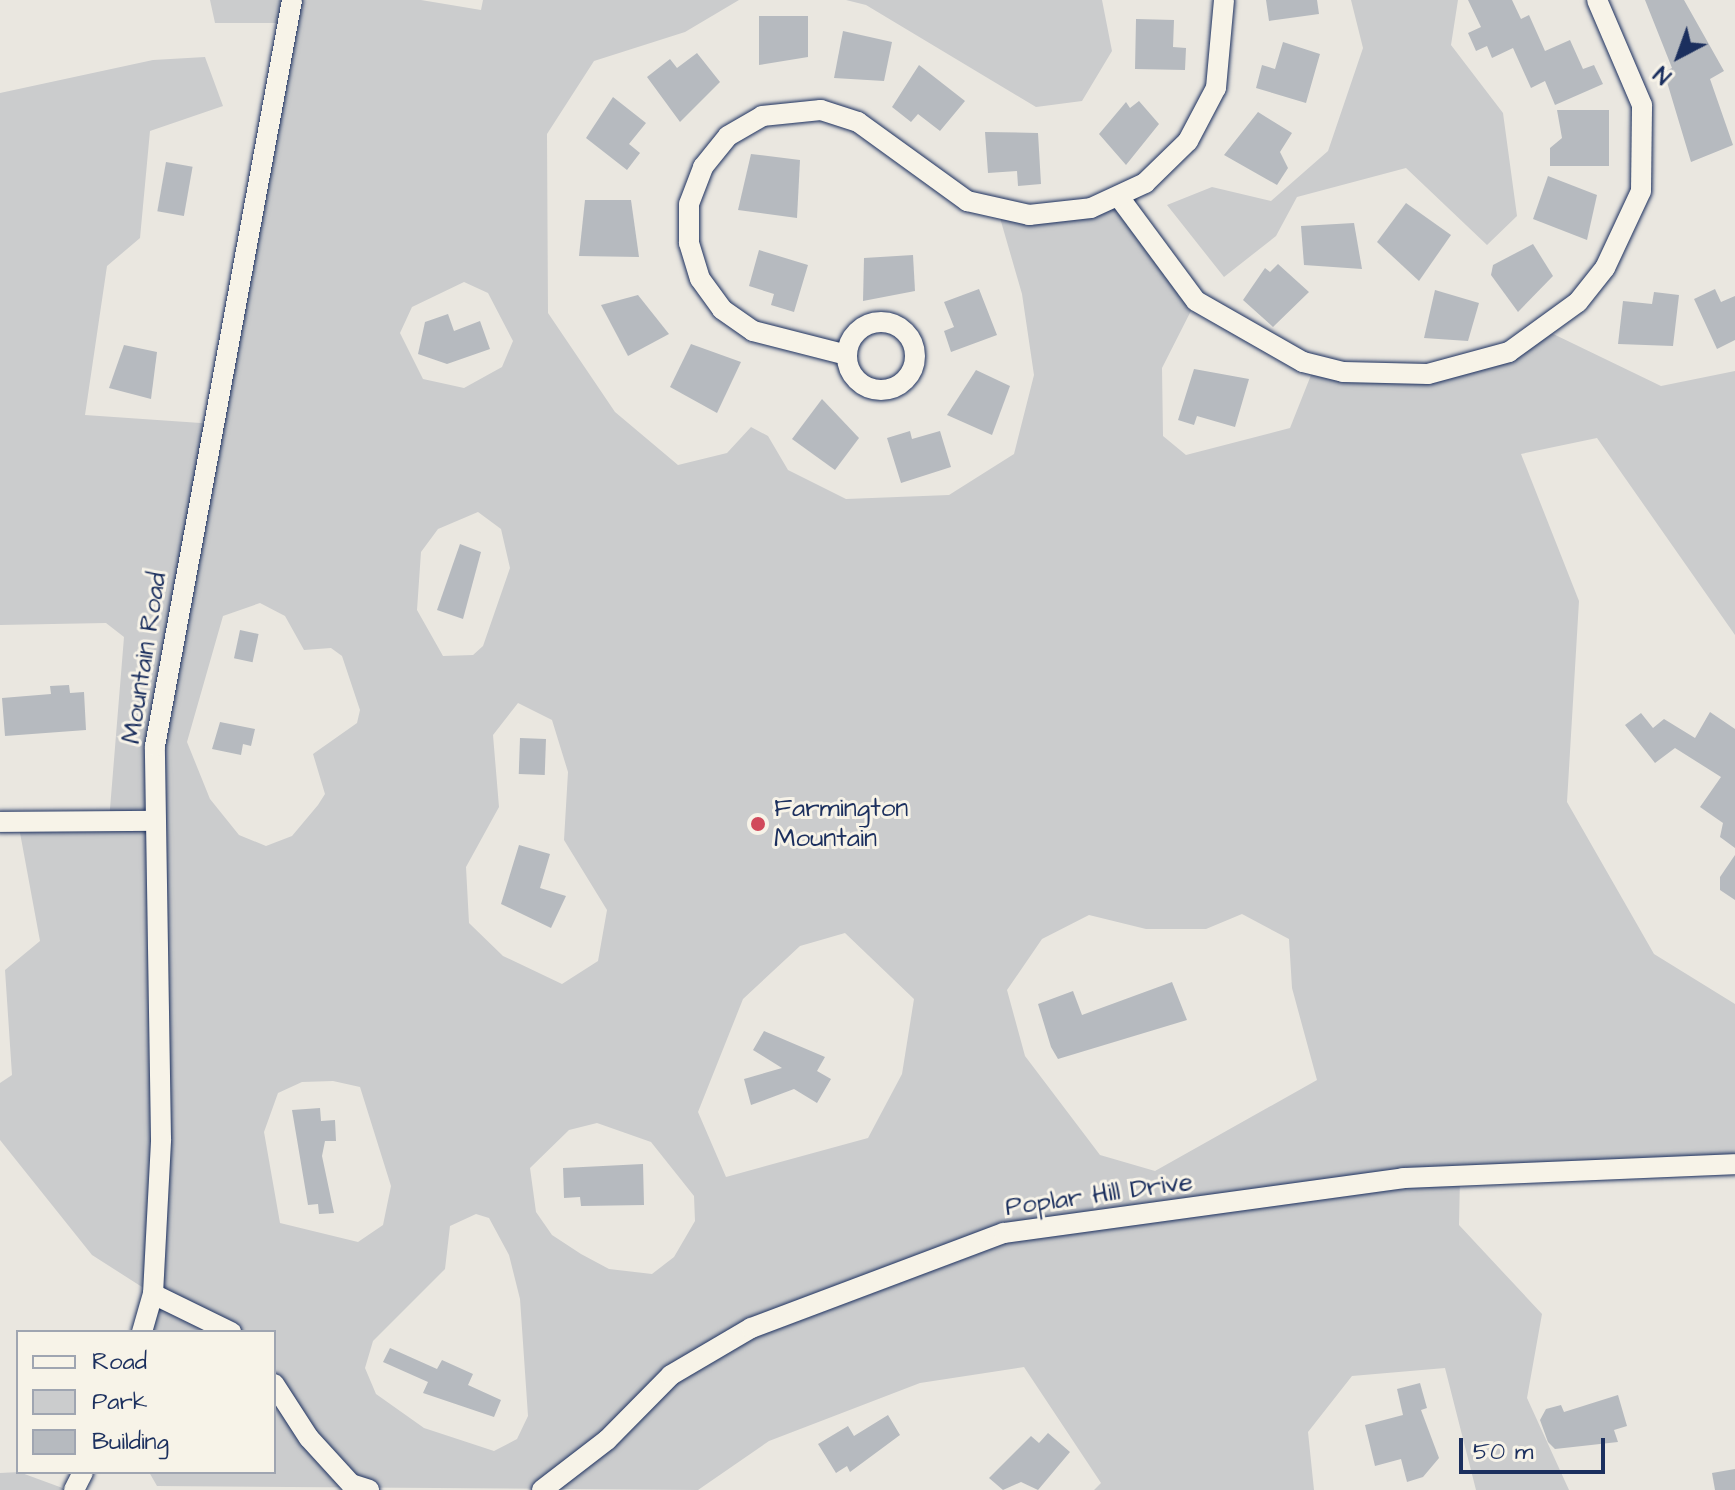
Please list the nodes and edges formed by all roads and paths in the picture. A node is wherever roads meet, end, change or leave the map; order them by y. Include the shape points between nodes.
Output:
1 (292, 0) edge
2 (1224, 0) edge
3 (1597, 0) edge
4 (1119, 197) junction
5 (847, 355) dead end
6 (153, 821) junction
7 (0, 822) edge
8 (1735, 1164) edge
9 (153, 1294) junction
10 (143, 1330) edge
11 (227, 1330) edge
12 (276, 1387) edge
13 (369, 1490) edge
14 (542, 1490) edge

1 - 6 street, Mountain Road via 163,678
2 - 4 street via 1223,59 1204,116 1168,164
3 - 4 street via 1642,105 1641,191 1596,279 1545,330 1509,352 1428,374 1343,372 1303,362 1196,301
4 - 5 street via 1061,214 998,211 938,187 875,133 840,114 801,109 744,125 714,150 694,185 687,223 700,279 722,309 753,331
6 - 7 street
6 - 9 street, Mountain Road via 161,1139
8 - 14 street, Poplar Hill Drive via 1403,1178 1004,1233 751,1328 671,1375 607,1440
9 - 10 street, Mountain Road
9 - 11 street
12 - 13 street via 309,1438 351,1484

